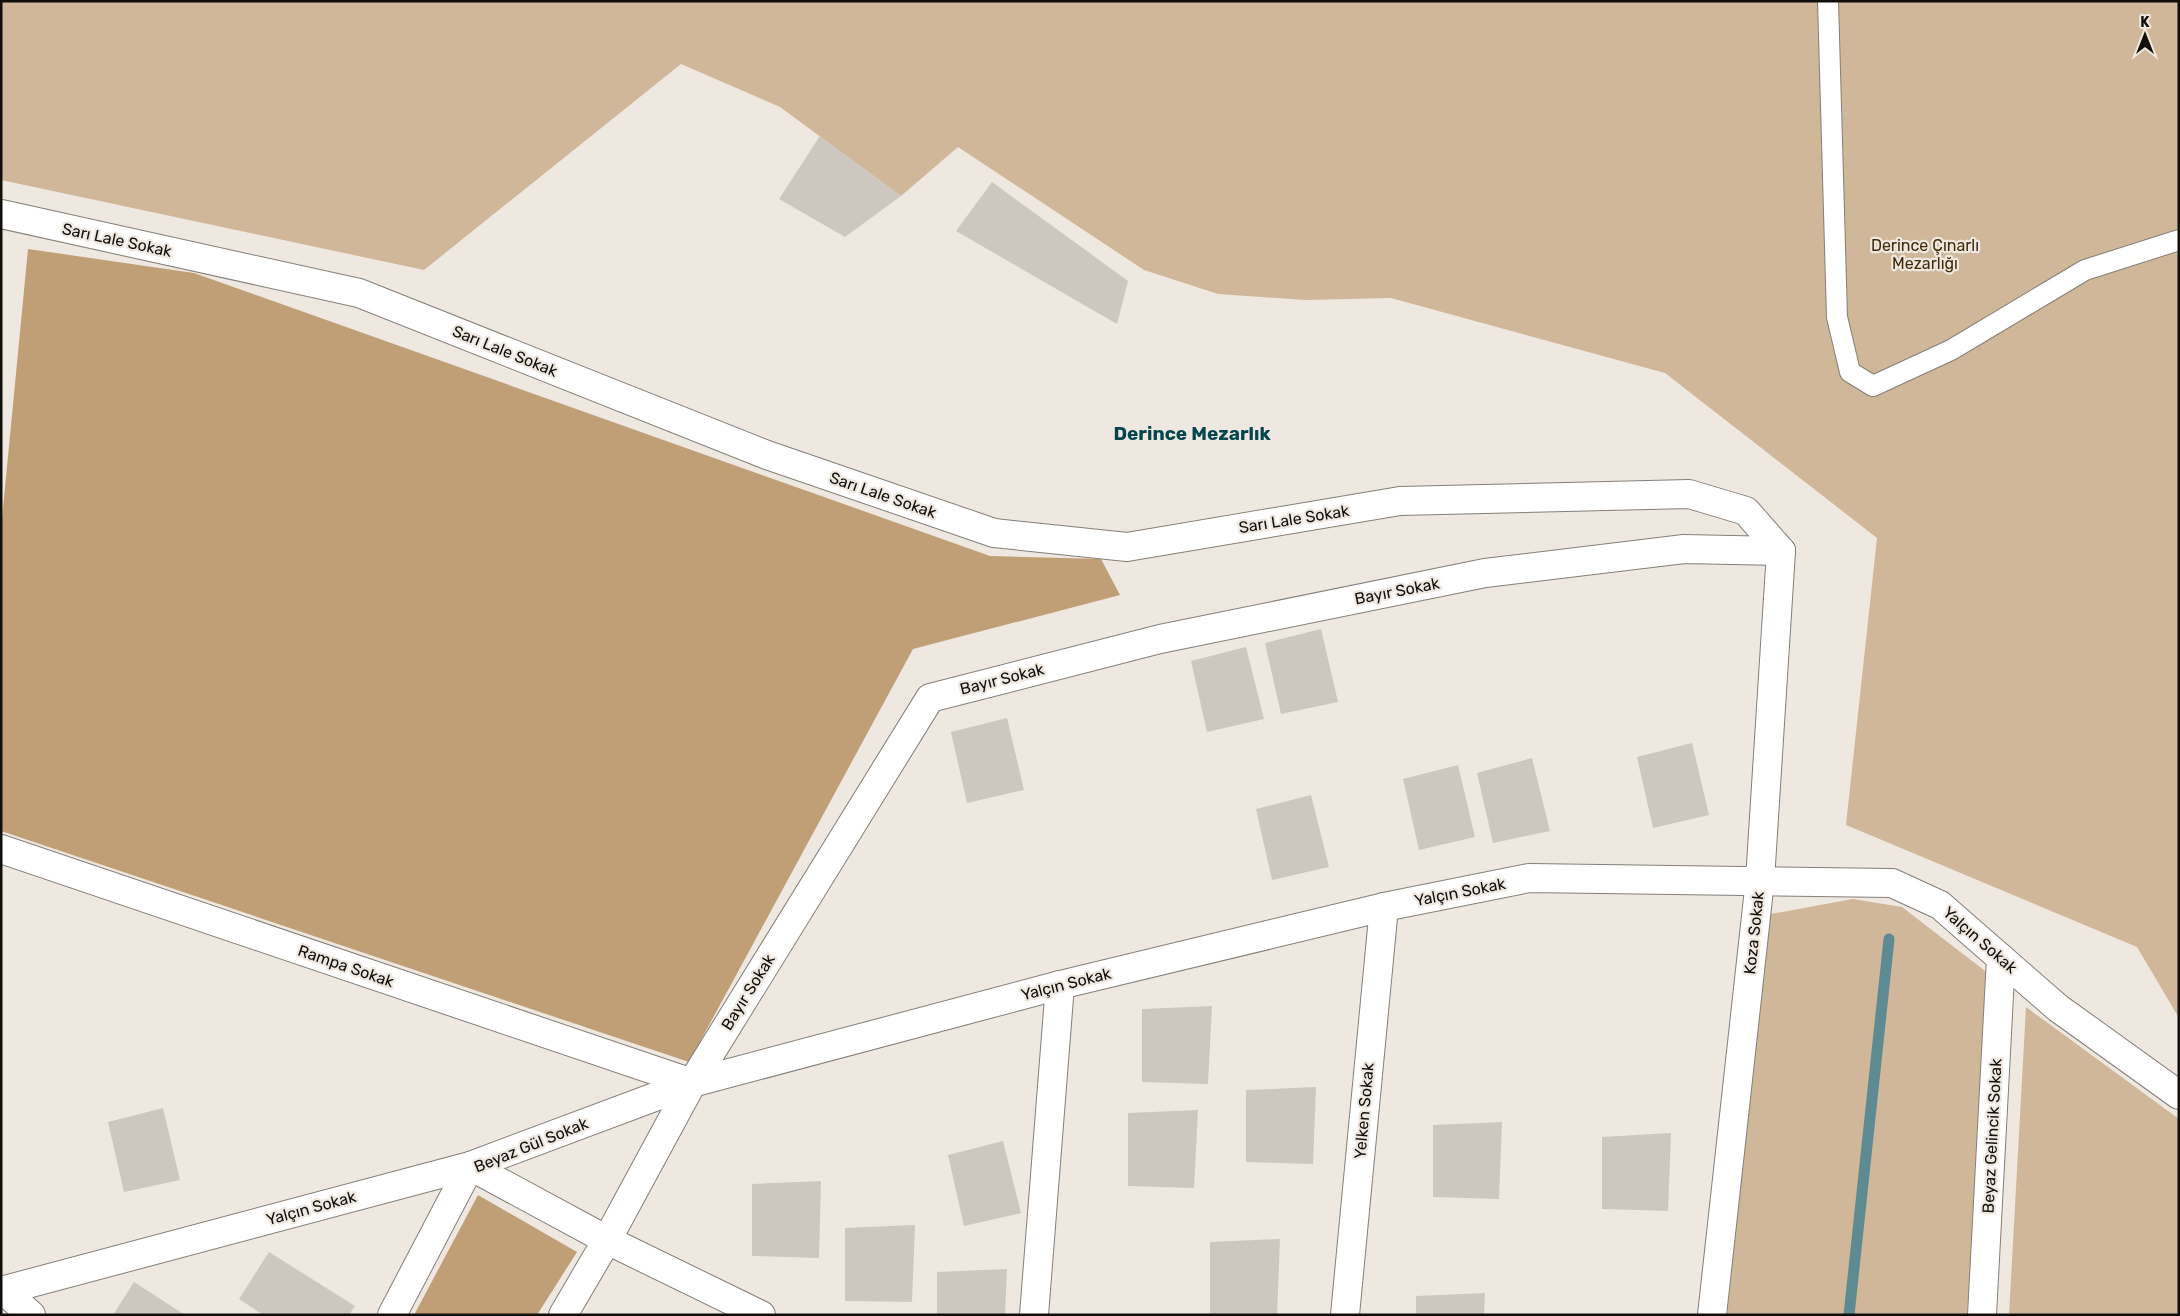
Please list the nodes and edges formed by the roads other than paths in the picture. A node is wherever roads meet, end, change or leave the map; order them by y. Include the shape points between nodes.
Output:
1 (1828, 1) edge
2 (1, 214) edge
3 (2179, 240) edge
4 (1781, 551) junction
5 (1, 849) edge
6 (1760, 880) junction
7 (1384, 907) junction
8 (2001, 958) junction
9 (1060, 985) junction
10 (692, 1083) junction
11 (2179, 1095) edge
12 (470, 1166) junction
13 (607, 1240) junction
14 (2, 1291) edge
15 (31, 1315) edge
16 (392, 1315) edge
17 (563, 1315) edge
18 (761, 1315) edge
19 (1034, 1315) edge
20 (1345, 1315) edge
21 (1712, 1315) edge
22 (1982, 1315) edge

1 - 3 lane via 1837,317 1850,372 1873,386 1951,350 2085,270
2 - 4 street, Sarı Lale Sokak via 359,293 767,455 994,533 1127,547 1400,501 1689,494 1746,511
4 - 6 street, Koza Sokak
4 - 10 street, Bayır Sokak via 1684,549 1485,573 1160,638 930,698
5 - 10 street, Rampa Sokak
6 - 7 street, Yalçın Sokak via 1529,878
6 - 8 street, Yalçın Sokak via 1892,883 1940,905
6 - 21 street, Koza Sokak
7 - 9 street, Yalçın Sokak
7 - 20 street, Yelken Sokak
8 - 11 street, Yalçın Sokak via 2058,1008
8 - 22 street, Beyaz Gelincik Sokak
9 - 10 street, Yalçın Sokak
9 - 19 street
10 - 12 street, Beyaz Gül Sokak
10 - 13 street, Bayır Sokak
12 - 13 street
12 - 14 street, Yalçın Sokak
12 - 16 street, Beyaz Gül Sokak
13 - 17 street, Bayır Sokak
13 - 18 street
14 - 15 street

